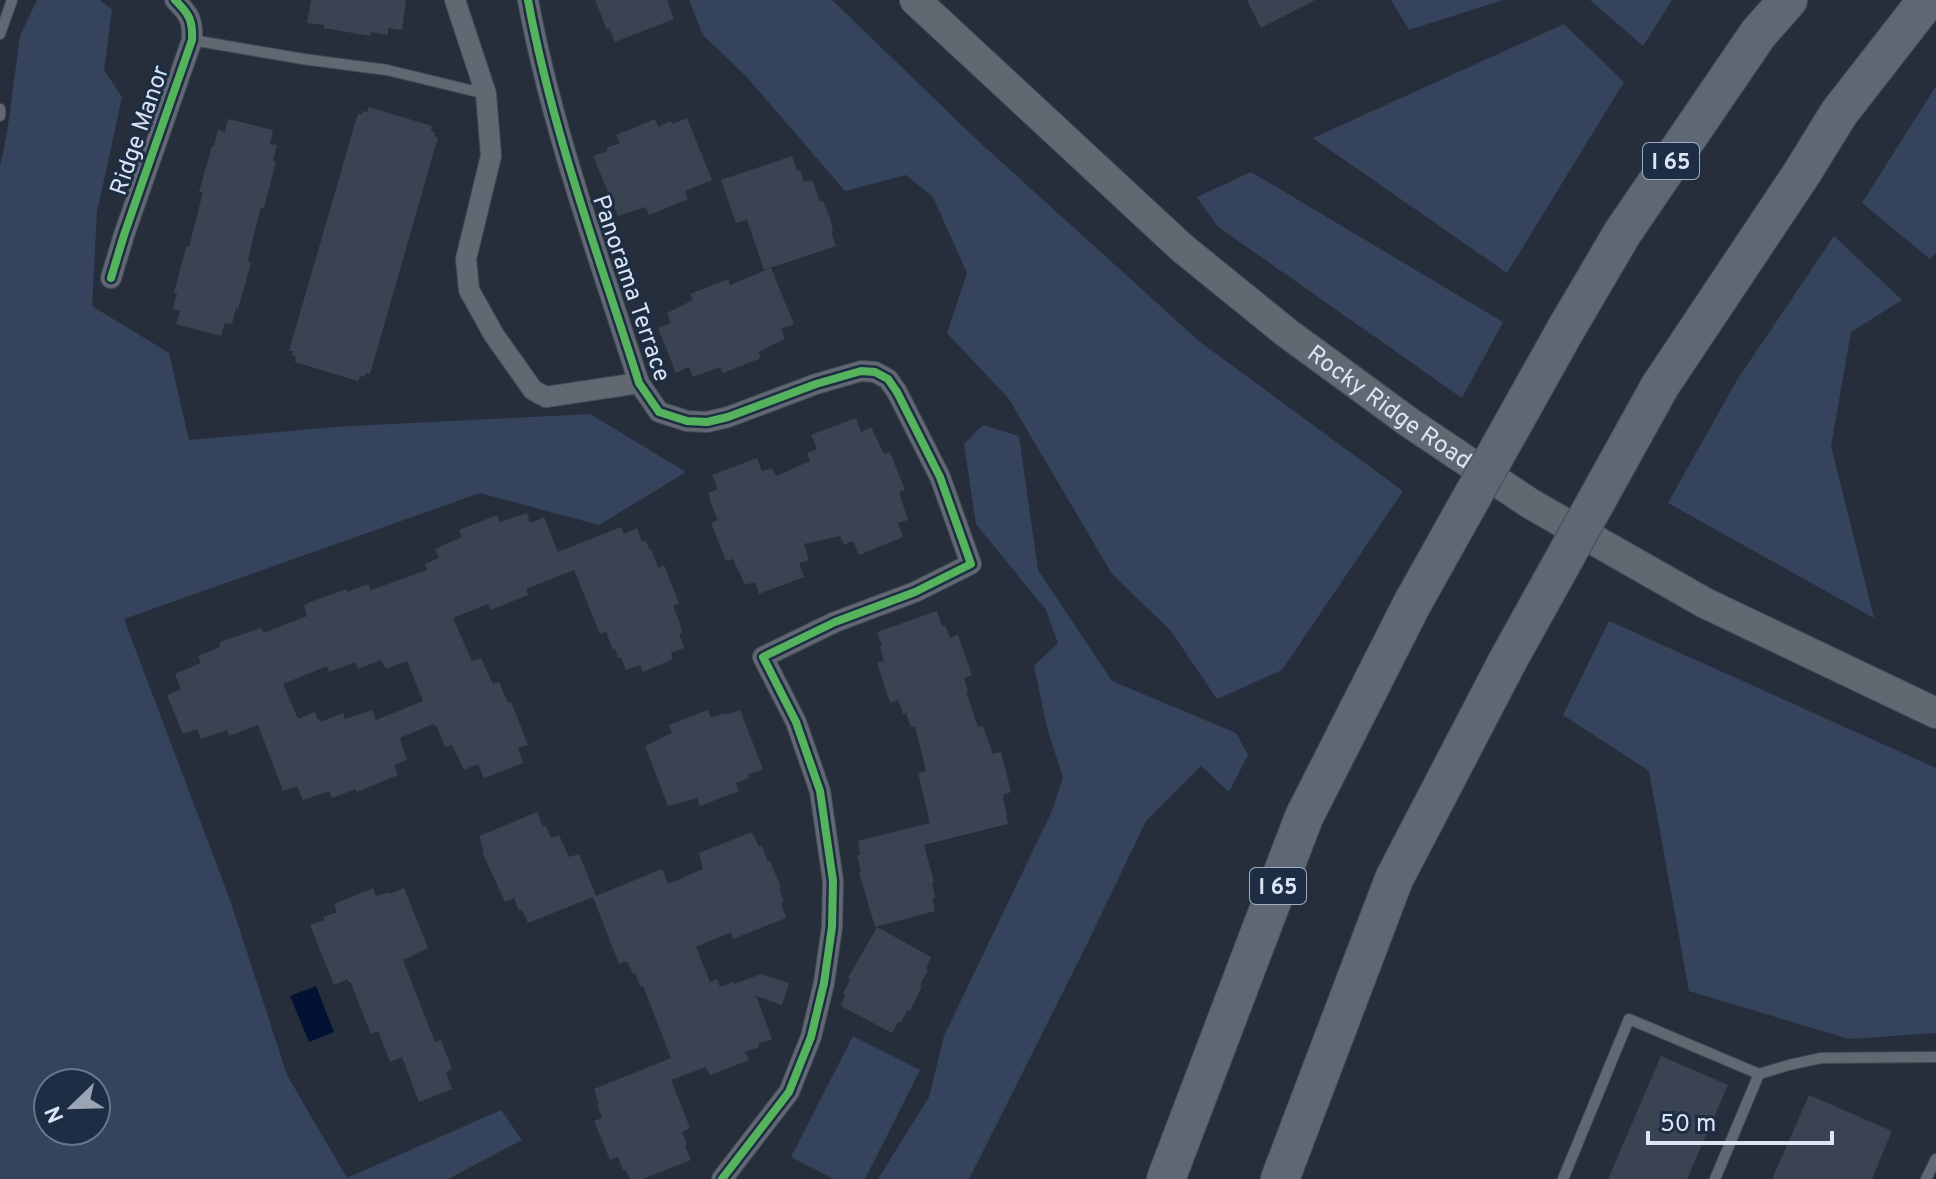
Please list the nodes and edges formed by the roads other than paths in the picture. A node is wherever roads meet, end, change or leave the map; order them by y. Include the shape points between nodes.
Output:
1 (12, 0) edge
2 (175, 0) edge
3 (455, 0) edge
4 (528, 0) edge
5 (915, 0) edge
6 (1763, 0) edge
7 (1788, 0) edge
8 (1927, 0) edge
9 (1936, 26) edge
10 (0, 34) edge
11 (192, 40) junction
12 (486, 94) junction
13 (0, 109) edge
14 (0, 116) edge
15 (1802, 173) junction
16 (1662, 175) junction
17 (111, 278) dead end
18 (639, 383) junction
19 (1936, 713) edge
20 (1936, 1057) edge
21 (1759, 1074) junction
22 (1936, 1159) edge
23 (722, 1179) edge
24 (1166, 1179) edge
25 (1280, 1179) edge
26 (1563, 1179) edge
27 (1715, 1179) edge
28 (1926, 1179) edge

1 - 10 lane
2 - 11 street, Ridge Manor via 193,25
3 - 12 street
4 - 18 street, Panorama Terrace via 554,116
5 - 19 main road, Rocky Ridge Road via 1181,247 1410,423 1531,504 1705,603
6 - 16 highway
7 - 16 highway, I 65 via 1758,34
8 - 15 highway via 1839,113
9 - 15 highway
11 - 12 lane via 387,70
11 - 17 street, Ridge Manor
12 - 18 street via 491,156 466,259 469,290 533,390 546,397
13 - 14 lane
15 - 25 highway, bridge via 1660,386 1394,879
16 - 24 highway, I 65, bridge via 1566,329 1412,604 1304,817
18 - 23 street, Panorama Terrace via 659,412 707,422 861,371 888,379 940,477 971,564 763,657 796,722 820,791 833,881 832,927 811,1037 789,1092
20 - 21 lane via 1821,1058
21 - 26 lane via 1629,1019
21 - 27 lane
22 - 28 lane

